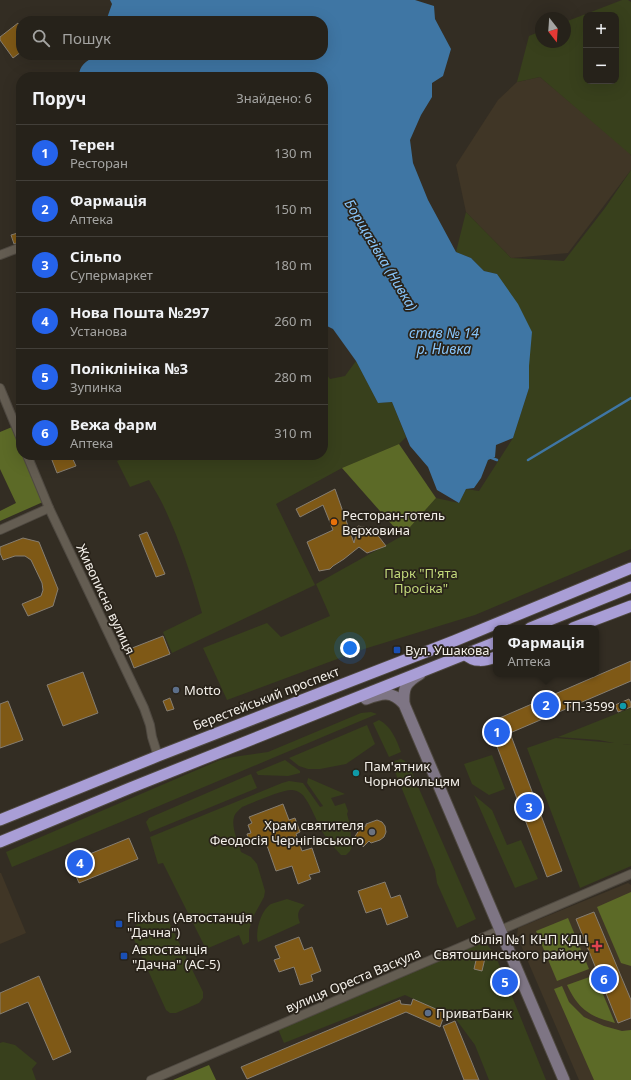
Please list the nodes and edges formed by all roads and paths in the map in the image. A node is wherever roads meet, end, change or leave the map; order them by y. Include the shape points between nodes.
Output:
1 (16, 248) edge
2 (0, 255) edge
3 (0, 388) edge
4 (16, 427) edge
5 (30, 460) edge
6 (49, 508) junction
7 (0, 530) edge
8 (631, 568) edge
9 (631, 587) edge
10 (631, 606) edge
11 (537, 625) edge
12 (581, 625) edge
13 (493, 643) edge
14 (465, 654) junction
15 (493, 658) edge
16 (426, 670) junction
17 (404, 704) junction
18 (243, 743) junction
19 (158, 756) junction
20 (0, 820) edge
21 (0, 842) edge
22 (631, 874) edge
23 (500, 930) junction
24 (151, 1080) edge
25 (564, 1080) edge

1 - 2 street
3 - 4 street
5 - 6 street, Живописна вулиця
6 - 7 street
6 - 19 street, Живописна вулиця via 144,708
8 - 19 highway, Берестейський проспект via 454,641
9 - 11 highway
10 - 12 highway
13 - 14 highway
14 - 15 highway via 469,659 476,661
14 - 16 highway
16 - 17 main road via 406,685
16 - 18 highway
17 - 18 main road via 393,695 378,695 257,741
17 - 23 main road
18 - 21 highway
19 - 20 highway, Берестейський проспект
22 - 23 street, вулиця Ореста Васкула
23 - 24 street, вулиця Ореста Васкула
23 - 25 main road

